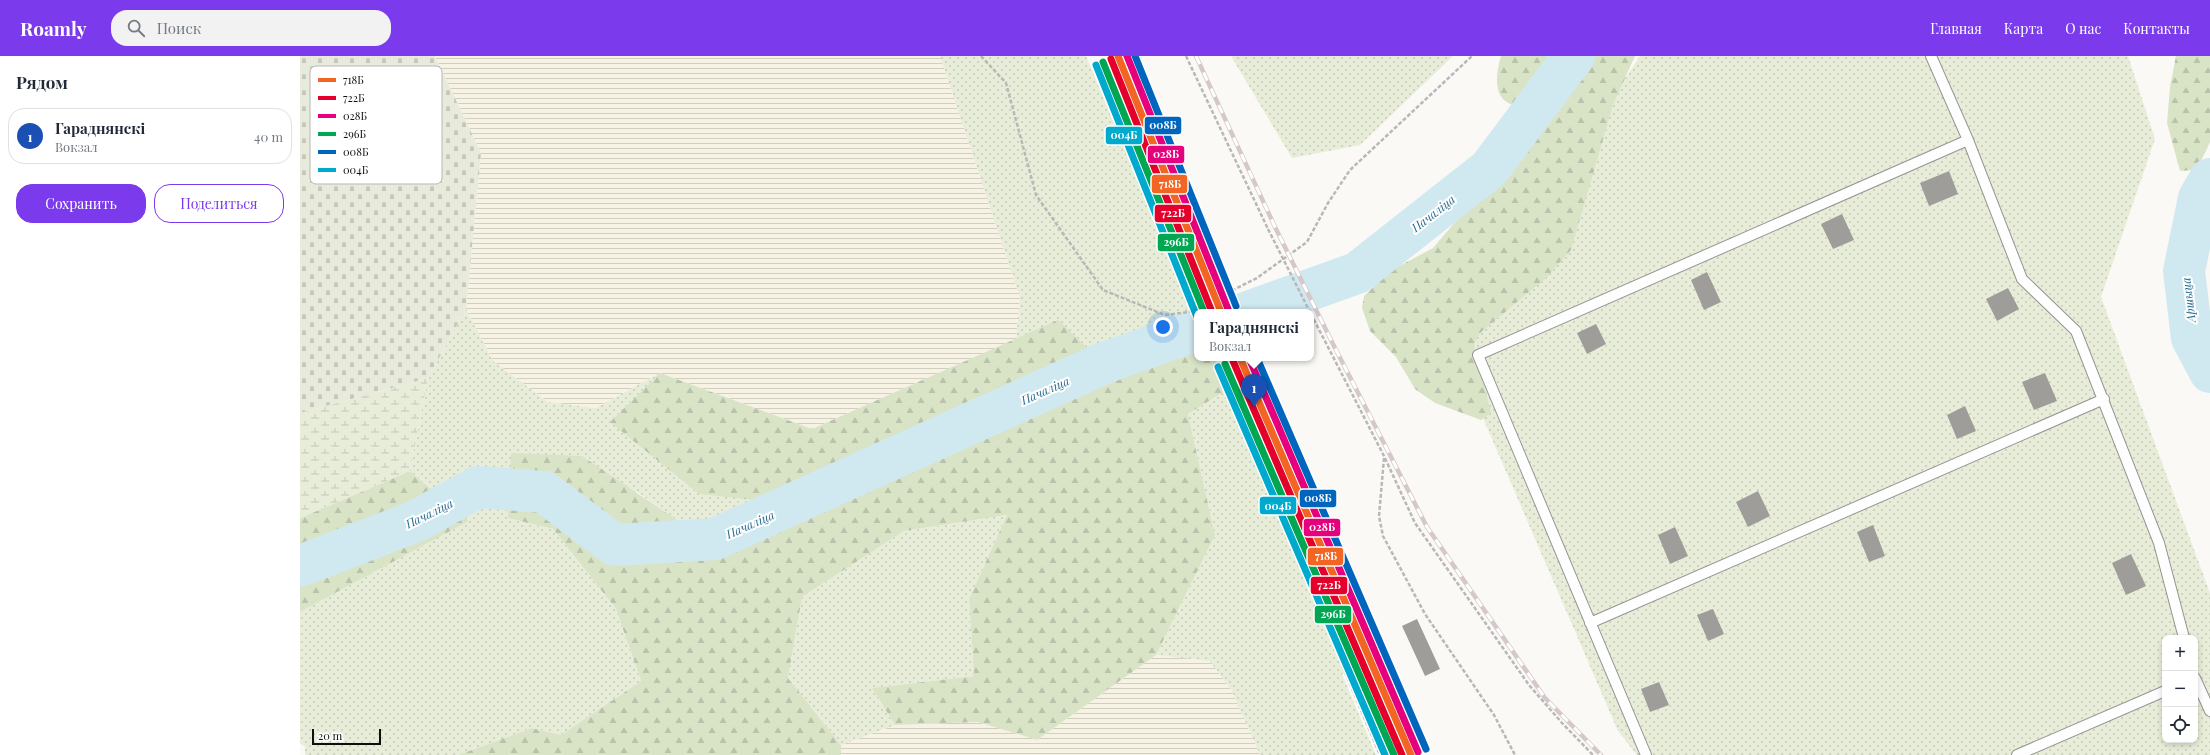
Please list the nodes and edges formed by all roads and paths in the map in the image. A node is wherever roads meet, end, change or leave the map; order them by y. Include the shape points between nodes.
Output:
1 (981, 56) edge
2 (1136, 56) edge
3 (1186, 56) edge
4 (1472, 56) edge
5 (1931, 56) edge
6 (1171, 139) dead end
7 (1968, 140) junction
8 (1195, 309) edge
9 (1308, 309) edge
10 (1194, 310) edge
11 (1314, 321) edge
12 (2104, 399) junction
13 (1384, 456) junction
14 (1590, 623) junction
15 (2183, 635) edge
16 (1346, 672) dead end
17 (2198, 685) edge
18 (2162, 692) edge
19 (2210, 711) edge
20 (1380, 755) edge
21 (1515, 755) edge
22 (1593, 755) edge
23 (1646, 755) edge
24 (2017, 755) edge

1 - 10 path via 1006,83 1036,195 1104,290 1165,315
2 - 6 path
3 - 9 path, bridge
4 - 8 path via 1350,170 1328,203 1308,242 1257,278
5 - 7 lane
7 - 12 lane via 2022,278 2076,331
7 - 14 lane via 1478,355
11 - 13 path
12 - 14 lane
12 - 15 lane via 2159,543
13 - 21 path via 1379,516 1383,536 1425,614 1494,715
13 - 22 path via 1415,523 1469,602 1529,685
14 - 23 lane
16 - 20 path
17 - 19 lane
18 - 24 lane

